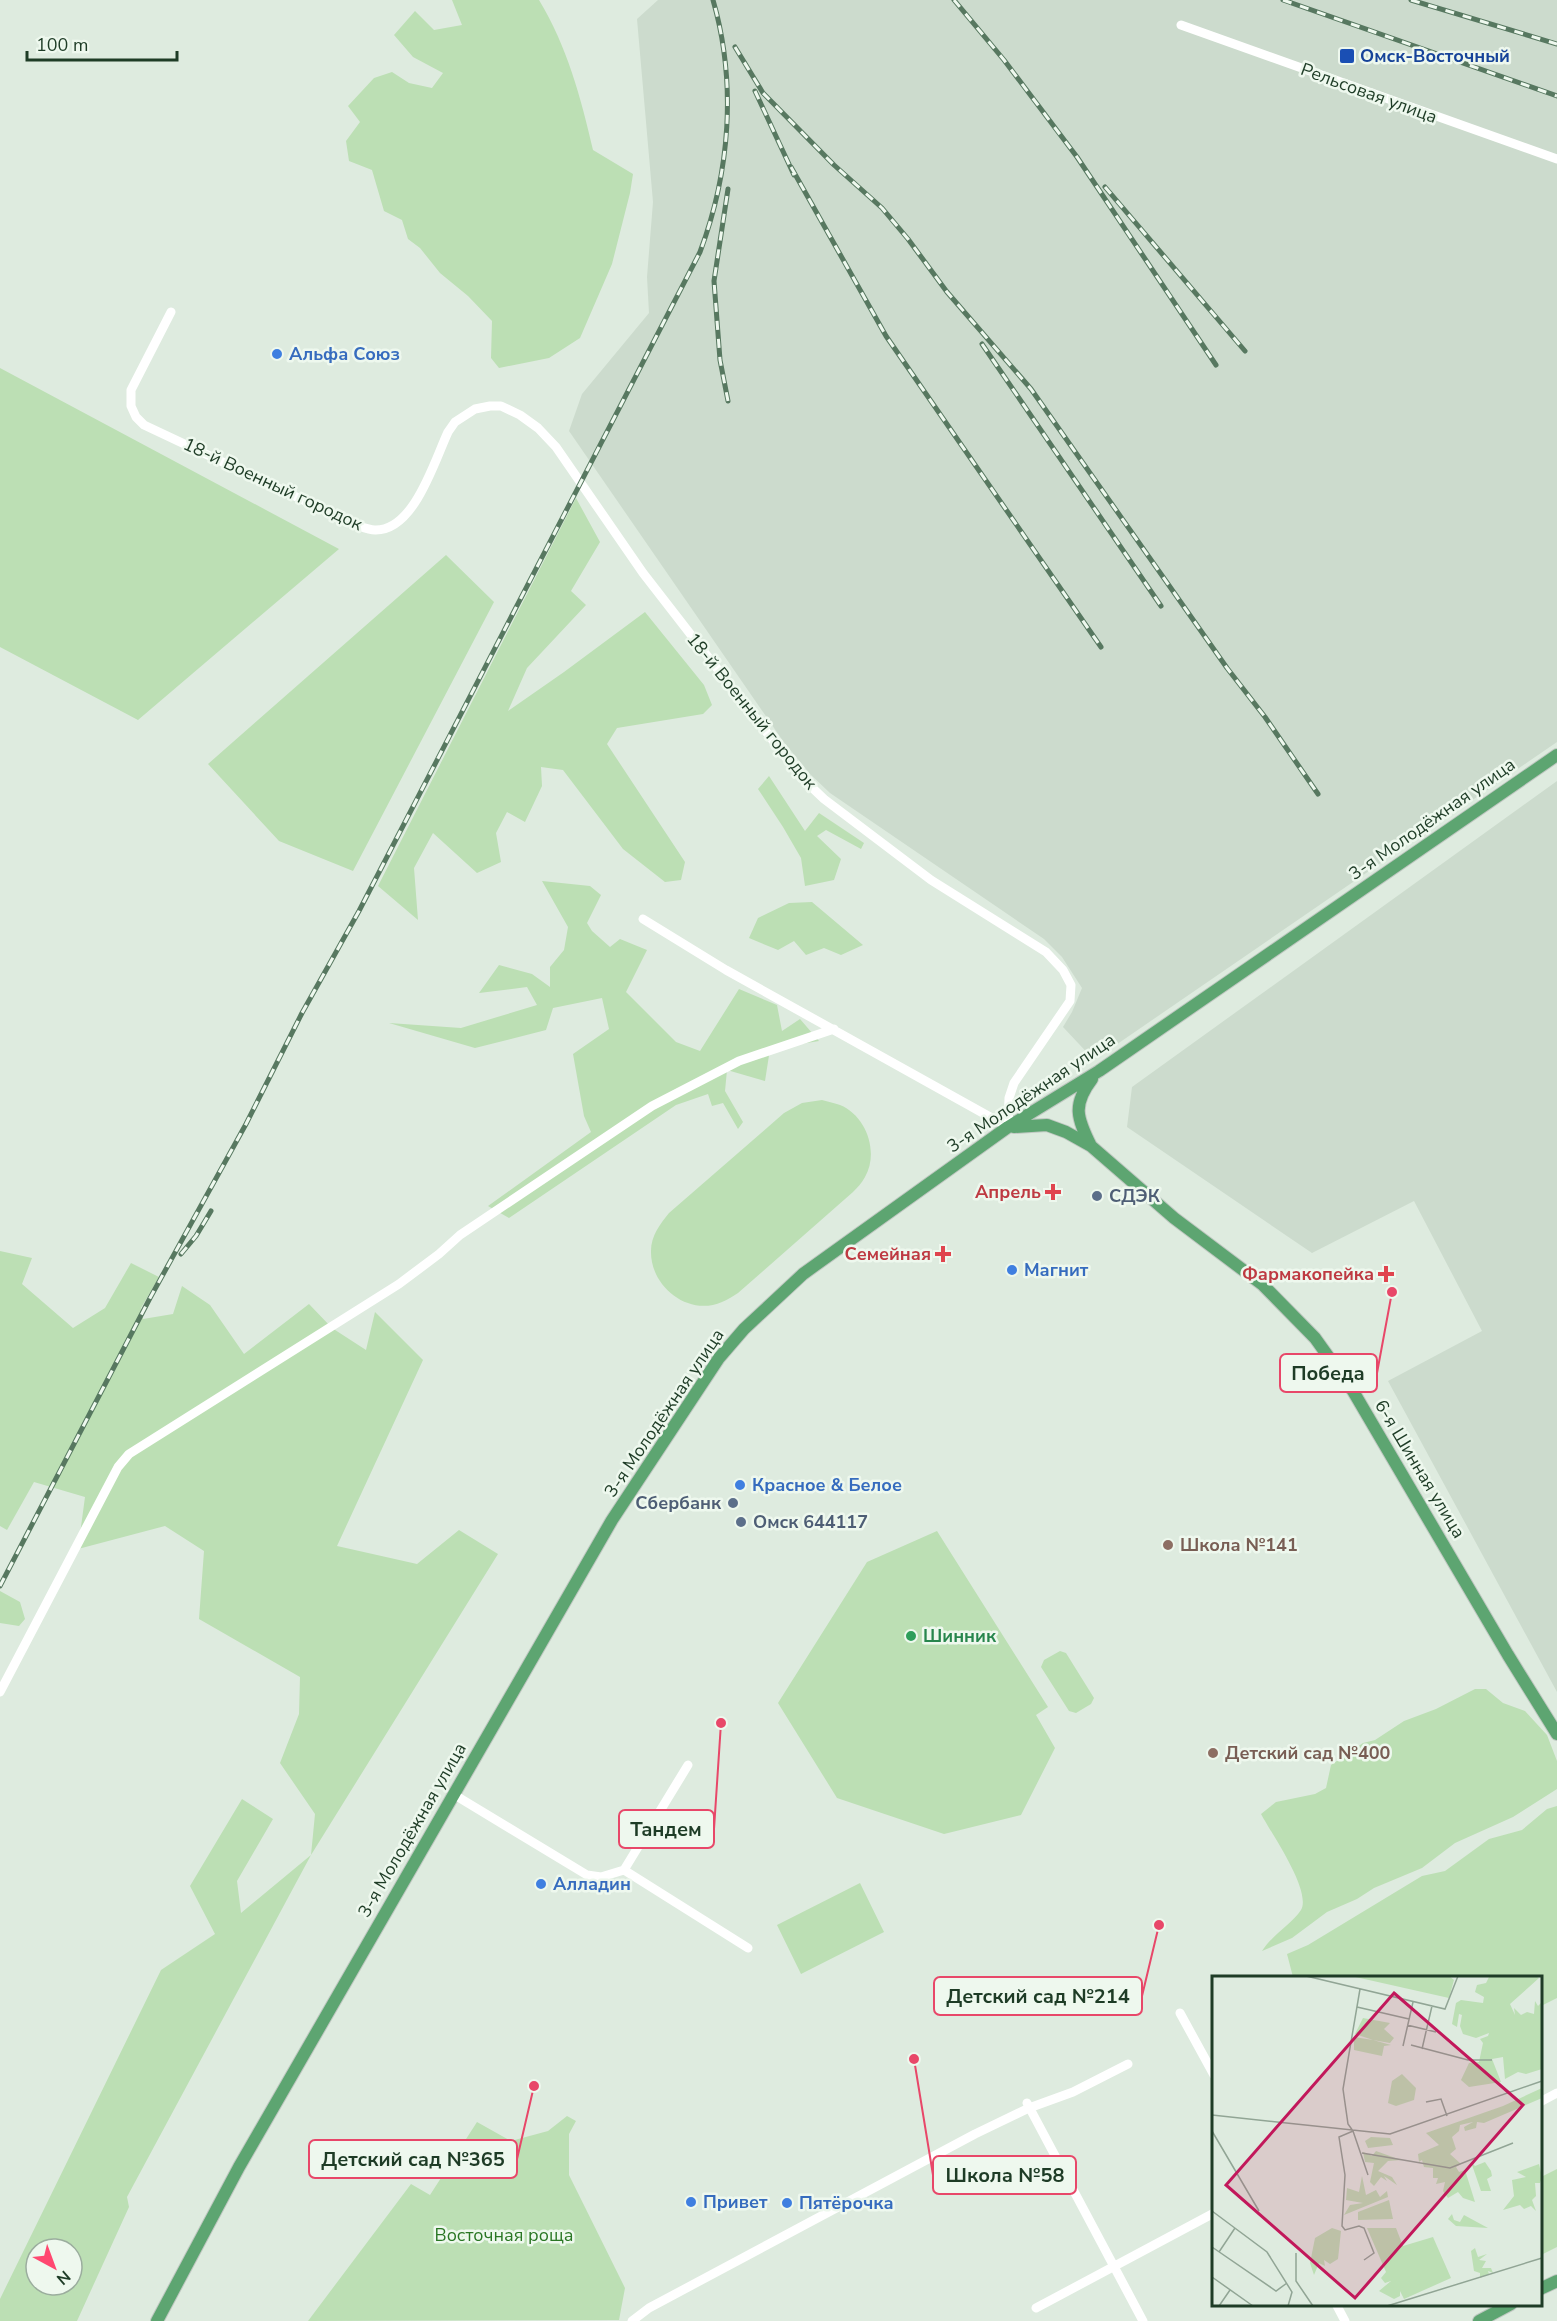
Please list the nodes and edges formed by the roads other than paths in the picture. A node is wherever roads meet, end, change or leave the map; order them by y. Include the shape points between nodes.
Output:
1 (1181, 25) dead end
2 (1557, 159) edge
3 (171, 312) dead end
4 (1557, 755) edge
5 (643, 919) dead end
6 (834, 1029) junction
7 (1099, 1071) junction
8 (1008, 1128) junction
9 (1091, 1146) junction
10 (0, 1692) edge
11 (1557, 1734) edge
12 (688, 1765) dead end
13 (453, 1794) junction
14 (624, 1870) junction
15 (748, 1948) dead end
16 (1180, 2013) dead end
17 (1128, 2064) dead end
18 (1212, 2071) edge
19 (1557, 2093) edge
20 (1542, 2101) edge
21 (1028, 2105) junction
22 (1212, 2214) edge
23 (1114, 2266) junction
24 (1557, 2281) edge
25 (1542, 2288) edge
26 (1337, 2306) edge
27 (1507, 2306) edge
28 (1036, 2307) dead end
29 (157, 2321) edge
30 (632, 2321) edge
31 (1143, 2321) edge
32 (1345, 2321) edge
33 (1479, 2321) edge

1 - 2 street, Рельсовая улица
3 - 8 street, 18-й Военный городок via 131,390 136,417 187,446 356,525 375,530 403,519 416,503 448,432 455,422 475,409 501,406 537,428 556,447 643,573 802,778 931,880 1046,952 1064,970 1071,985 1070,1001 1014,1083
4 - 7 main road, 3-я Молодёжная улица
5 - 6 street
6 - 8 street
6 - 10 street via 739,1061 652,1106 460,1234 399,1284 129,1454 118,1467
7 - 8 main road, 3-я Молодёжная улица
7 - 9 main road via 1082,1093 1078,1112
8 - 9 main road, 6-я Шинная улица via 1047,1125
8 - 13 main road, 3-я Молодёжная улица via 803,1274 719,1358 612,1520
9 - 11 main road, 6-я Шинная улица via 1174,1218 1263,1285 1320,1344 1353,1391
12 - 14 street
13 - 14 street via 587,1875 601,1877
13 - 29 main road, 3-я Молодёжная улица via 239,2167
14 - 15 street
16 - 18 street
17 - 21 street via 1073,2092
19 - 20 street
21 - 23 street
21 - 30 street via 649,2307
22 - 23 street
23 - 28 street
23 - 31 street
24 - 25 main road
26 - 32 street
27 - 33 main road

